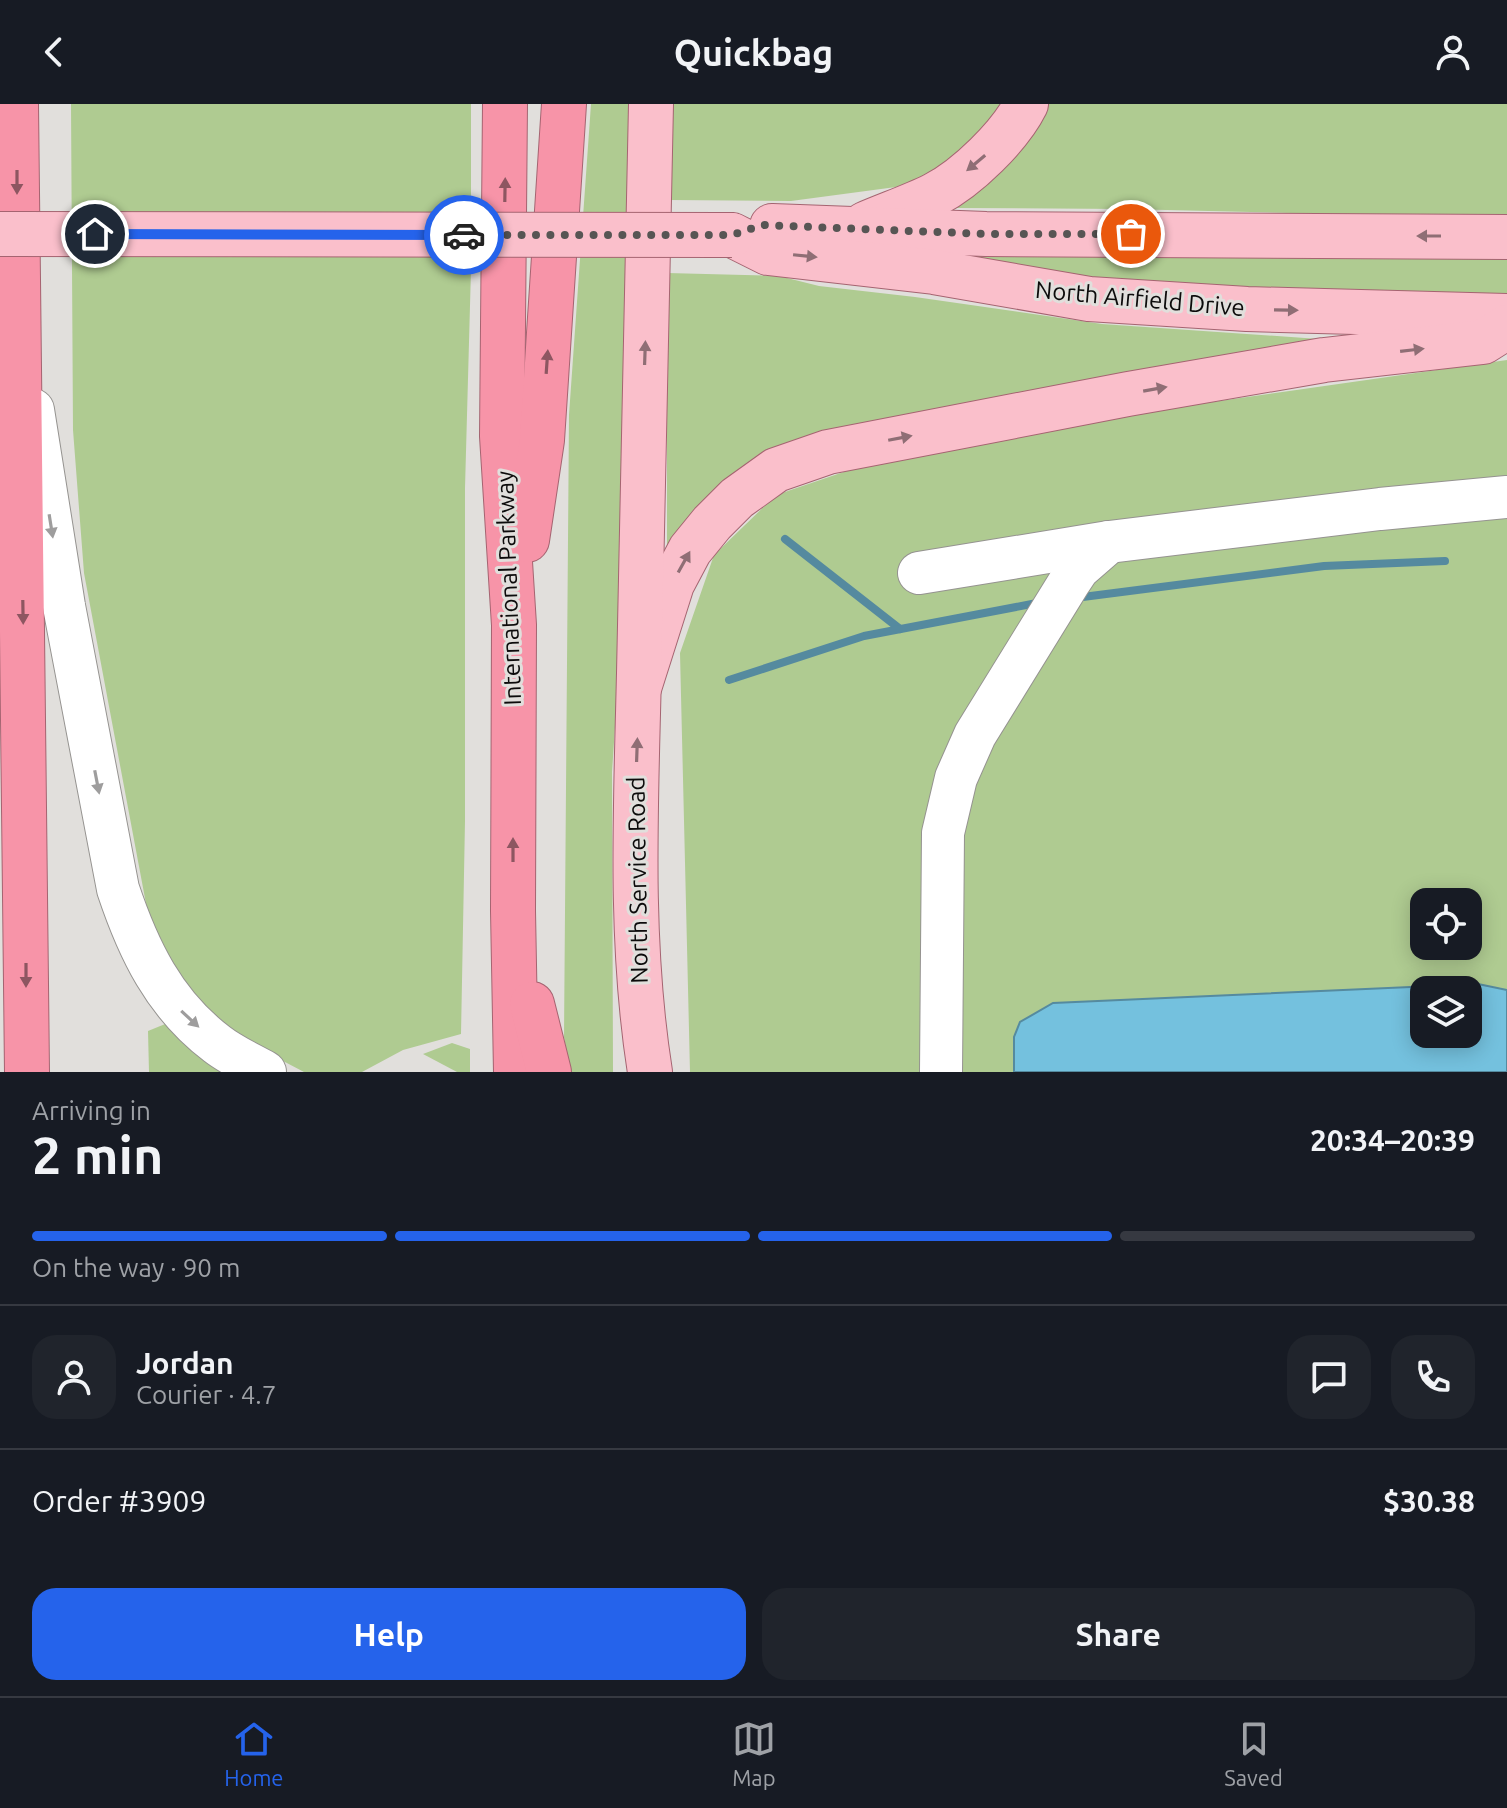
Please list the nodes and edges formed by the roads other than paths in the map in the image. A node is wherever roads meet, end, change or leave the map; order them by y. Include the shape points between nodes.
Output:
1 (16, 104) edge
2 (505, 104) edge
3 (564, 104) edge
4 (651, 104) edge
5 (1026, 104) edge
6 (852, 229) junction
7 (0, 234) edge
8 (732, 235) junction
9 (1507, 237) edge
10 (18, 310) junction
11 (1507, 316) edge
12 (1507, 327) edge
13 (1507, 497) edge
14 (1109, 542) junction
15 (919, 573) dead end
16 (514, 625) junction
17 (639, 688) junction
18 (26, 869) junction
19 (513, 928) junction
20 (0, 931) edge
21 (27, 1072) edge
22 (265, 1072) edge
23 (516, 1072) edge
24 (549, 1072) edge
25 (650, 1072) edge
26 (941, 1072) edge

1 -> 10 highway
16 -> 2 highway, International Parkway via 502,436
16 -> 3 highway via 542,440
17 -> 4 main road, North Service Road
5 -> 6 main road via 983,158 937,194
6 - 8 main road, North Airfield Drive via 763,225
9 -> 6 main road, North Airfield Drive
7 - 8 main road, North Airfield Drive, bridge
8 -> 11 main road, North Airfield Drive via 768,253 934,272 1089,299
10 -> 18 highway
10 -> 22 lane via 64,606 118,889 151,972 179,1009 217,1045
17 -> 12 main road via 672,584 690,550 737,498 776,470 828,452 1128,394 1324,360 1483,342
13 - 14 lane
14 - 15 lane
14 - 26 lane via 1070,581 975,735 953,792 943,833
19 -> 16 highway, International Parkway
25 -> 17 main road, North Service Road via 636,912
18 - 20 highway
18 -> 21 highway
19 - 23 highway, International Parkway
19 - 24 highway

